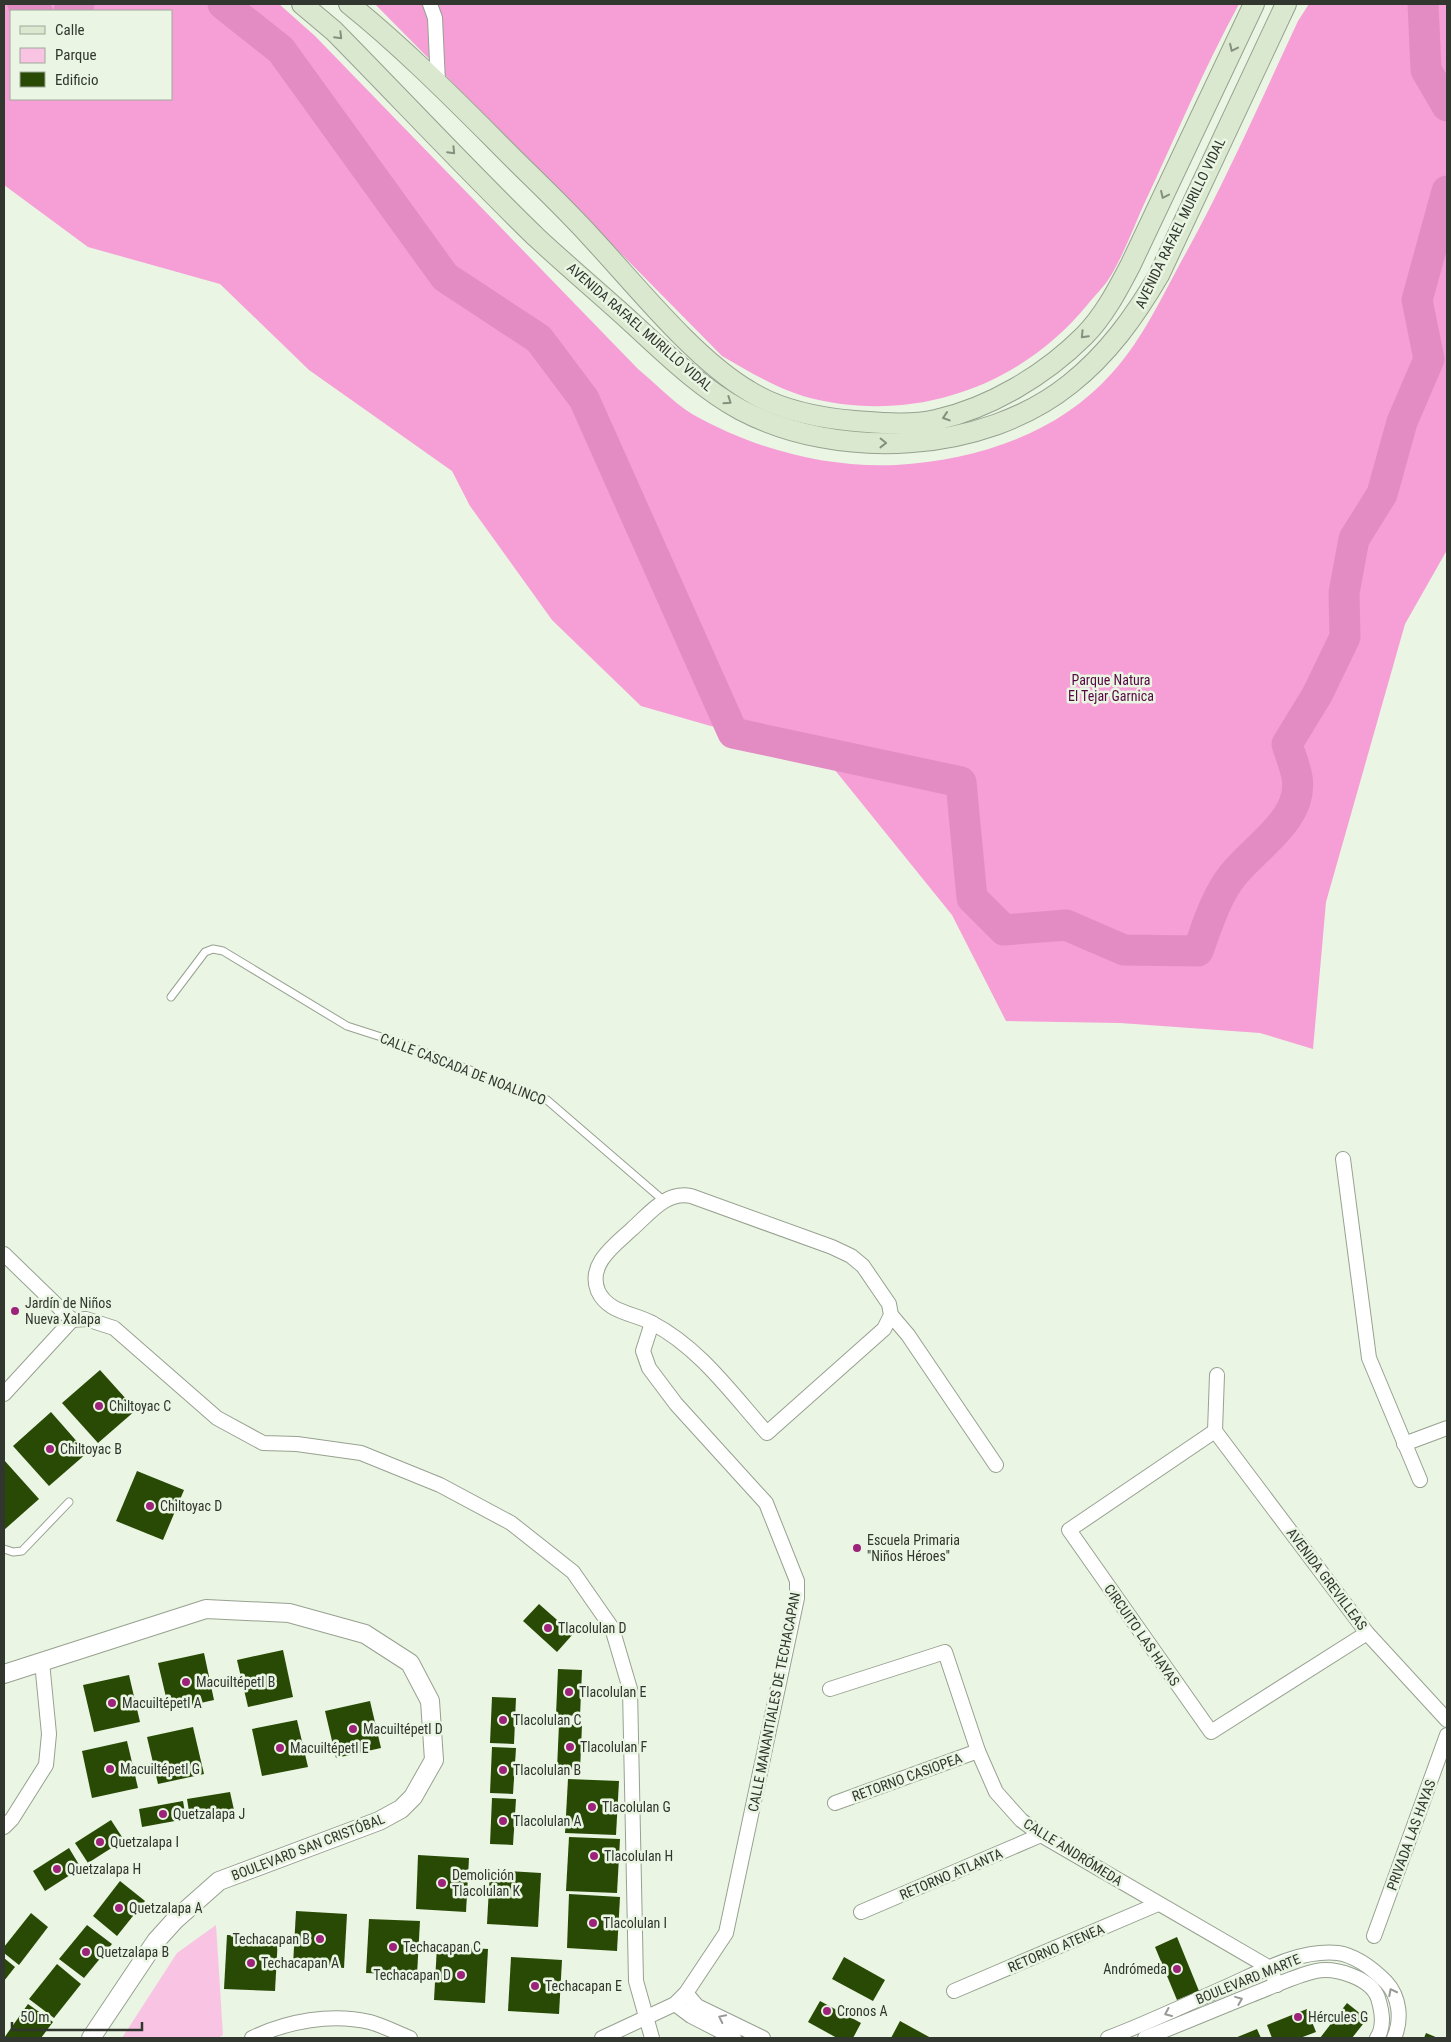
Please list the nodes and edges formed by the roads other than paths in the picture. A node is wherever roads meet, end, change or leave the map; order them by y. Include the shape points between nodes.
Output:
1 (302, 4) edge
2 (349, 4) edge
3 (430, 4) edge
4 (1254, 4) edge
5 (1286, 4) edge
6 (438, 83) junction
7 (171, 997) dead end
8 (1343, 1159) dead end
9 (663, 1200) junction
10 (4, 1254) edge
11 (891, 1315) junction
12 (72, 1320) junction
13 (652, 1322) junction
14 (1216, 1375) dead end
15 (4, 1394) edge
16 (1447, 1428) edge
17 (1215, 1432) junction
18 (1404, 1444) junction
19 (996, 1465) dead end
20 (1420, 1480) dead end
21 (69, 1502) dead end
22 (4, 1549) edge
23 (1367, 1633) junction
24 (42, 1662) junction
25 (4, 1674) edge
26 (830, 1689) dead end
27 (1447, 1720) edge
28 (1447, 1735) edge
29 (978, 1751) junction
30 (835, 1803) dead end
31 (4, 1827) edge
32 (1041, 1835) junction
33 (1158, 1904) junction
34 (861, 1912) dead end
35 (1374, 1936) dead end
36 (1270, 1968) junction
37 (1276, 1985) junction
38 (954, 1991) dead end
39 (686, 1993) junction
40 (675, 2004) junction
41 (646, 2018) junction
42 (258, 2037) edge
43 (91, 2038) edge
44 (410, 2038) edge
45 (602, 2038) edge
46 (652, 2038) edge
47 (734, 2038) edge
48 (763, 2038) edge
49 (1108, 2038) edge
50 (1145, 2038) edge
51 (1377, 2038) edge
52 (1394, 2038) edge

1 -> 5 main road, AVENIDA RAFAEL MURILLO VIDAL via 334,31 536,237 696,380 741,410 783,426 831,440 886,443 937,440 984,429 1031,408 1069,385 1107,350 1136,314 1158,275
2 - 6 main road, AVENIDA RAFAEL MURILLO VIDAL
3 - 6 street via 435,18
4 -> 6 main road, AVENIDA RAFAEL MURILLO VIDAL via 1112,300 1085,335 1050,365 976,407 935,421 887,424 834,420 790,409 749,392 682,335 579,224
7 - 9 lane, CALLE CASCADA DE NOALINCO via 205,952 213,949 224,951 347,1026 547,1100
8 - 18 street via 1369,1358
9 - 11 street via 679,1193 691,1196 851,1256 863,1266 889,1304
9 - 13 street via 604,1256 595,1272 598,1291 614,1309
10 - 12 street
11 - 13 street via 884,1329 767,1433 696,1353
11 - 19 street
12 - 15 street
12 - 41 street via 86,1319 114,1328 217,1418 264,1443 361,1453 440,1485 510,1523 573,1572 612,1628 630,1689 636,1982
13 - 39 street, CALLE MANANTIALES DE TECHACAPAN via 643,1351 649,1368 676,1404 766,1503 797,1590 726,1933
14 - 17 street
16 - 18 street
17 - 23 street, AVENIDA GREVILLEAS
17 - 23 street, CIRCUITO LAS HAYAS via 1069,1530 1210,1732
18 - 20 street
21 - 22 lane via 22,1551
23 - 27 street, AVENIDA GREVILLEAS
24 - 25 street, BOULEVARD SAN CRISTÓBAL
24 - 31 street via 49,1734 46,1764
24 - 43 street, BOULEVARD SAN CRISTÓBAL via 206,1609 288,1613 365,1634 410,1663 430,1701 434,1760 413,1797 401,1809 380,1821 220,1881 156,1940
26 - 29 street, CALLE ANDRÓMEDA via 945,1652
28 - 35 street, PRIVADA LAS HAYAS
29 - 30 street, RETORNO CASIOPEA
29 - 32 street, CALLE ANDRÓMEDA via 996,1792 1021,1820
32 - 33 street, CALLE ANDRÓMEDA
32 - 34 street, RETORNO ATLANTA
33 - 36 street, CALLE ANDRÓMEDA
33 - 38 street, RETORNO ATENEA
36 - 37 street
36 -> 49 street, BOULEVARD MARTE
52 -> 36 street, BOULEVARD MARTE via 1399,2026 1399,2008 1389,1986 1359,1960 1339,1953 1316,1953
50 -> 37 street, BOULEVARD MARTE
37 - 51 street, BOULEVARD MARTE via 1317,1971 1338,1971 1357,1977 1376,1994 1383,2014
39 - 40 street, CALLE MANANTIALES DE TECHACAPAN
48 -> 39 street via 697,2006
40 - 41 street, CALLE MANANTIALES DE TECHACAPAN
40 - 47 street
41 - 45 street, CALLE MANANTIALES DE TECHACAPAN
41 - 46 street
42 - 44 street via 290,2023 333,2018 371,2022

